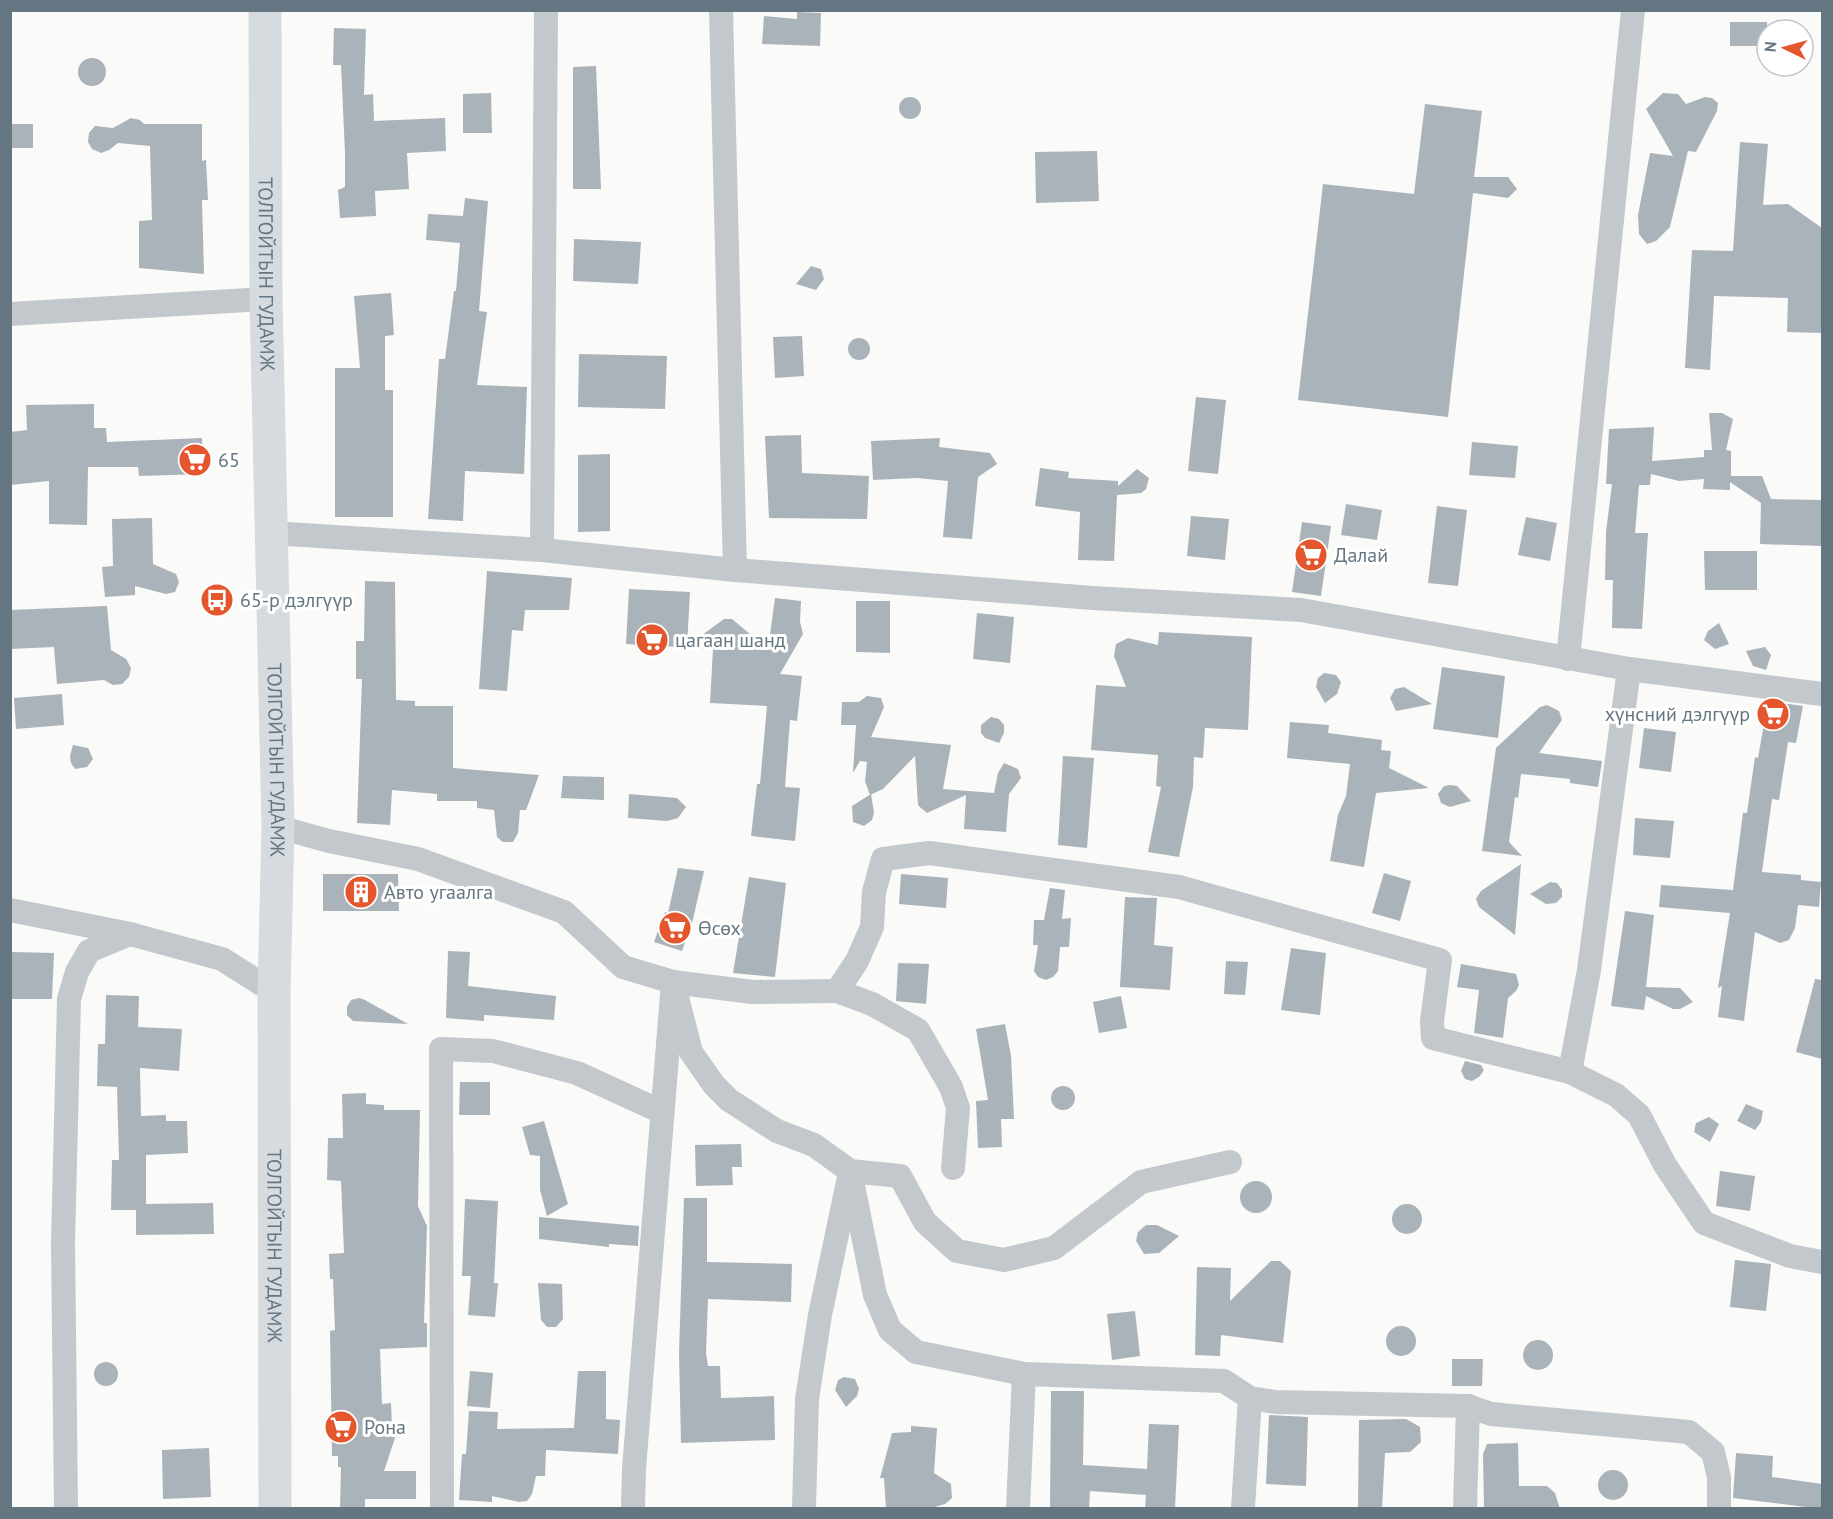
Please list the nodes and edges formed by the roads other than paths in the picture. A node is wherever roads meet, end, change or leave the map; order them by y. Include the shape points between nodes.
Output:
1 (265, 10) edge
2 (546, 10) edge
3 (721, 10) edge
4 (1633, 10) edge
5 (266, 298) junction
6 (10, 314) edge
7 (271, 533) junction
8 (542, 550) junction
9 (735, 570) junction
10 (1568, 659) junction
11 (1629, 669) junction
12 (1822, 694) edge
13 (278, 827) junction
14 (10, 910) edge
15 (130, 934) junction
16 (674, 982) junction
17 (837, 991) junction
18 (274, 992) junction
19 (1570, 1072) junction
20 (662, 1112) junction
21 (1230, 1162) dead end
22 (953, 1168) dead end
23 (850, 1171) junction
24 (1822, 1262) edge
25 (1024, 1374) junction
26 (1250, 1398) junction
27 (1468, 1406) junction
28 (66, 1509) edge
29 (275, 1509) edge
30 (441, 1509) edge
31 (633, 1509) edge
32 (804, 1509) edge
33 (1018, 1509) edge
34 (1243, 1509) edge
35 (1465, 1509) edge
36 (1719, 1509) edge

1 - 5 main road, ТОЛГОЙТЫН ГУДАМЖ
2 - 8 street
3 - 9 street
4 - 10 street
5 - 6 street
5 - 7 main road, ТОЛГОЙТЫН ГУДАМЖ
7 - 8 street
7 - 13 main road, ТОЛГОЙТЫН ГУДАМЖ
8 - 9 street
9 - 10 street via 1300,610
10 - 11 street
11 - 12 street
11 - 19 street via 1589,970
13 - 16 street via 417,859 564,912 623,967
13 - 18 main road, ТОЛГОЙТЫН ГУДАМЖ
14 - 15 street
15 - 18 street via 222,959
15 - 28 street via 89,951 69,999 63,1243
16 - 17 street via 752,992
16 - 20 street
16 - 23 street via 691,1052 714,1085 729,1100 777,1131 814,1145
17 - 19 street via 857,962 872,927 874,891 883,859 929,853 1179,887 1440,960 1433,1038
17 - 22 street via 872,1004 918,1030 951,1087 958,1108
18 - 29 main road, ТОЛГОЙТЫН ГУДАМЖ
19 - 24 street via 1616,1095 1639,1114 1665,1165 1704,1223 1790,1256
20 - 30 street via 577,1073 494,1051 441,1048
20 - 31 street
21 - 23 street via 1141,1182 1054,1248 1004,1260 957,1251 925,1222 900,1176
23 - 25 street via 875,1295 890,1330 916,1352
23 - 32 street via 807,1399
25 - 26 street via 1224,1381
25 - 33 street
26 - 27 street via 1275,1402
26 - 34 street
27 - 35 street
27 - 36 street via 1491,1414 1689,1432 1713,1452 1719,1477

